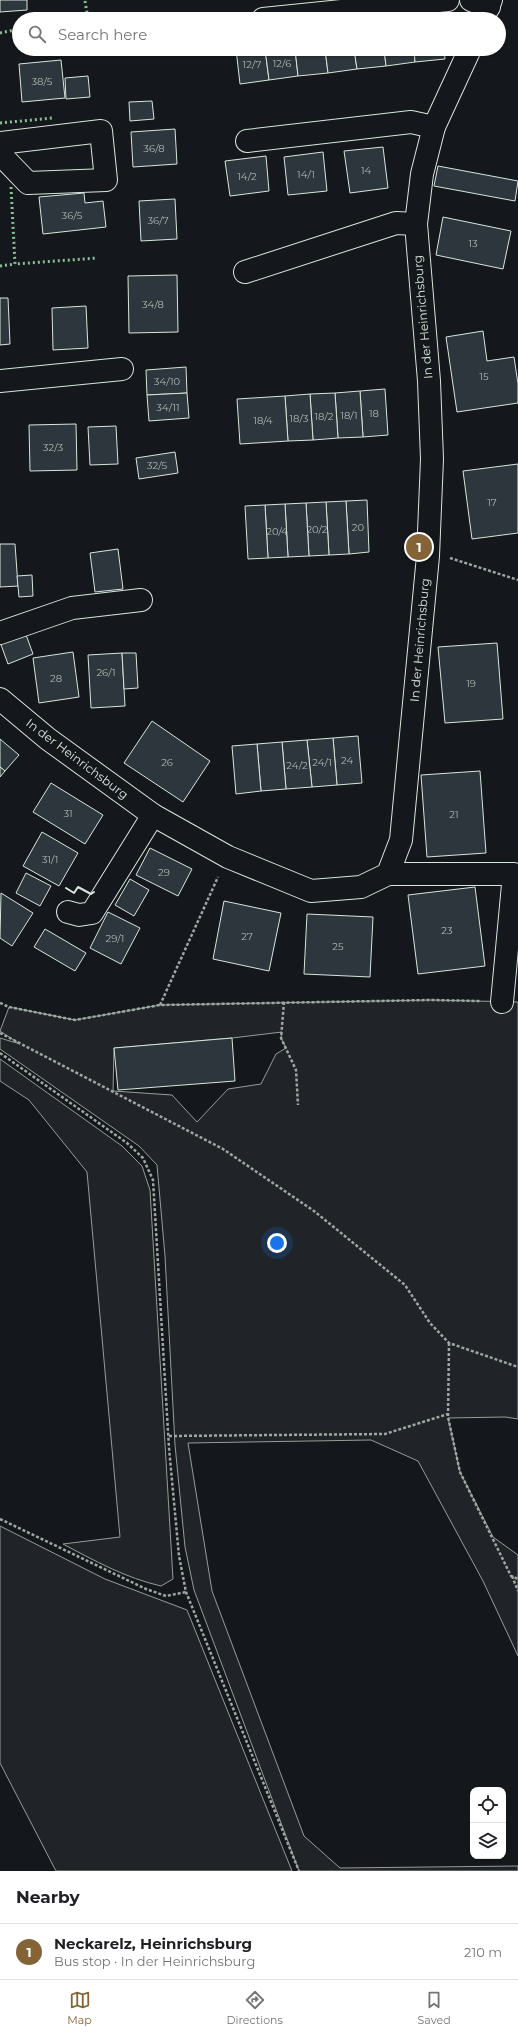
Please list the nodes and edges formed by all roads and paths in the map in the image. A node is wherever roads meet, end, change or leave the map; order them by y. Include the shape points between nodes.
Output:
1 (448, 0) edge
2 (331, 12) edge
3 (467, 56) edge
4 (434, 127) junction
5 (247, 141) dead end
6 (0, 143) edge
7 (0, 154) edge
8 (416, 224) junction
9 (246, 272) dead end
10 (122, 369) dead end
11 (0, 381) edge
12 (428, 556) junction
13 (518, 580) edge
14 (141, 600) dead end
15 (0, 633) edge
16 (1, 701) edge
17 (153, 816) junction
18 (228, 857) junction
19 (388, 874) junction
20 (68, 912) dead end
21 (0, 1002) edge
22 (284, 1002) junction
23 (502, 1002) joint
24 (160, 1005) junction
25 (0, 1033) edge
26 (0, 1053) edge
27 (298, 1105) dead end
28 (449, 1343) junction
29 (518, 1367) edge
30 (448, 1414) junction
31 (168, 1436) junction
32 (0, 1519) edge
33 (511, 1576) junction
34 (518, 1578) edge
35 (518, 1591) edge
36 (186, 1592) junction
37 (298, 1871) edge

1 - 2 street
3 - 4 street, In der Heinrichsburg
4 - 5 street via 411,122
4 - 8 street, In der Heinrichsburg via 422,174
6 - 7 street via 101,131 106,180 28,183
8 - 9 street via 396,223
8 - 12 street, In der Heinrichsburg via 432,451
10 - 11 street
12 - 13 path via 446,556
12 - 19 street, In der Heinrichsburg via 401,840
14 - 15 street via 72,608
16 - 17 street, In der Heinrichsburg
17 - 18 street, In der Heinrichsburg
17 - 20 street via 92,913 79,915
18 - 19 street, In der Heinrichsburg via 312,891 361,887
18 - 24 path
19 - 23 street via 514,874
21 - 24 path via 9,1007 75,1020
22 - 23 path
22 - 24 path
22 - 27 path via 281,1038 296,1070
25 - 28 path via 223,1149 314,1211 405,1285 430,1324
26 - 31 path via 127,1143 143,1158 153,1180
28 - 29 path
28 - 30 path
30 - 31 path via 385,1434
30 - 33 path via 460,1472
31 - 36 path via 179,1556
32 - 36 path via 146,1589 166,1596
33 - 34 path
33 - 35 path
36 - 37 path

